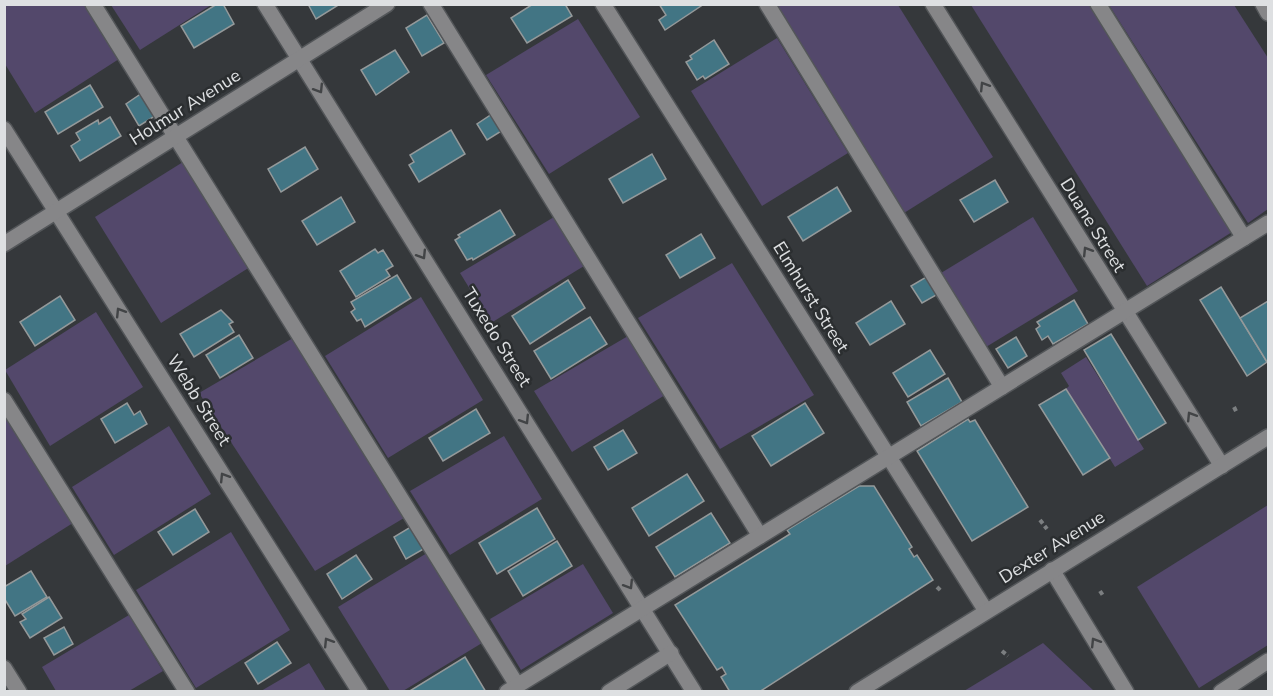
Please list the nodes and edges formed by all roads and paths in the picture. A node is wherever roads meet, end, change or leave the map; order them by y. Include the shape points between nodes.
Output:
1 (93, 4) edge
2 (265, 4) edge
3 (387, 4) edge
4 (431, 4) edge
5 (603, 4) edge
6 (767, 4) edge
7 (933, 4) edge
8 (1098, 4) edge
9 (1263, 4) edge
10 (1269, 13) edge
11 (299, 58) junction
12 (4, 129) edge
13 (175, 136) junction
14 (57, 211) junction
15 (1269, 224) edge
16 (1244, 238) junction
17 (4, 244) edge
18 (1124, 312) junction
19 (1002, 387) junction
20 (4, 400) edge
21 (1234, 407) dead end
22 (1237, 413) dead end
23 (1269, 437) edge
24 (888, 457) junction
25 (1222, 466) junction
26 (1040, 520) dead end
27 (1047, 530) dead end
28 (760, 536) junction
29 (1052, 570) junction
30 (937, 587) dead end
31 (941, 591) dead end
32 (1100, 591) dead end
33 (1104, 597) dead end
34 (643, 608) junction
35 (986, 611) junction
36 (1002, 651) dead end
37 (671, 653) junction
38 (1008, 656) dead end
39 (1269, 661) edge
40 (4, 668) edge
41 (512, 688) edge
42 (19, 692) edge
43 (187, 692) edge
44 (360, 692) edge
45 (609, 692) edge
46 (694, 692) edge
47 (856, 692) edge
48 (1126, 692) edge
49 (1221, 692) edge

1 - 13 street
2 - 11 street, Tuxedo Street
3 - 11 street, Holmur Avenue
4 - 28 street
5 - 24 street, Elmhurst Street
6 - 19 street
18 -> 7 street, Duane Street
8 - 16 street
9 - 10 street
11 - 13 street, Holmur Avenue
11 -> 34 street, Tuxedo Street
12 - 14 street, Webb Street
13 - 14 street, Holmur Avenue
13 - 41 street
14 - 17 street, Holmur Avenue
44 -> 14 street, Webb Street
15 - 16 street
16 - 18 street
18 - 19 street
25 -> 18 street, Duane Street
19 - 24 street
20 - 43 street
21 - 22 path
23 - 25 street, Dexter Avenue
24 - 28 street
24 - 35 street, Elmhurst Street
25 - 29 street, Dexter Avenue
26 - 27 path
28 - 34 street
29 - 35 street, Dexter Avenue
48 -> 29 street
30 - 31 path
32 - 33 path
34 - 37 street, Tuxedo Street
34 - 41 street
35 - 47 street, Dexter Avenue
36 - 38 path
37 - 45 street
37 - 46 street, Tuxedo Street
39 - 49 street
40 - 42 street

